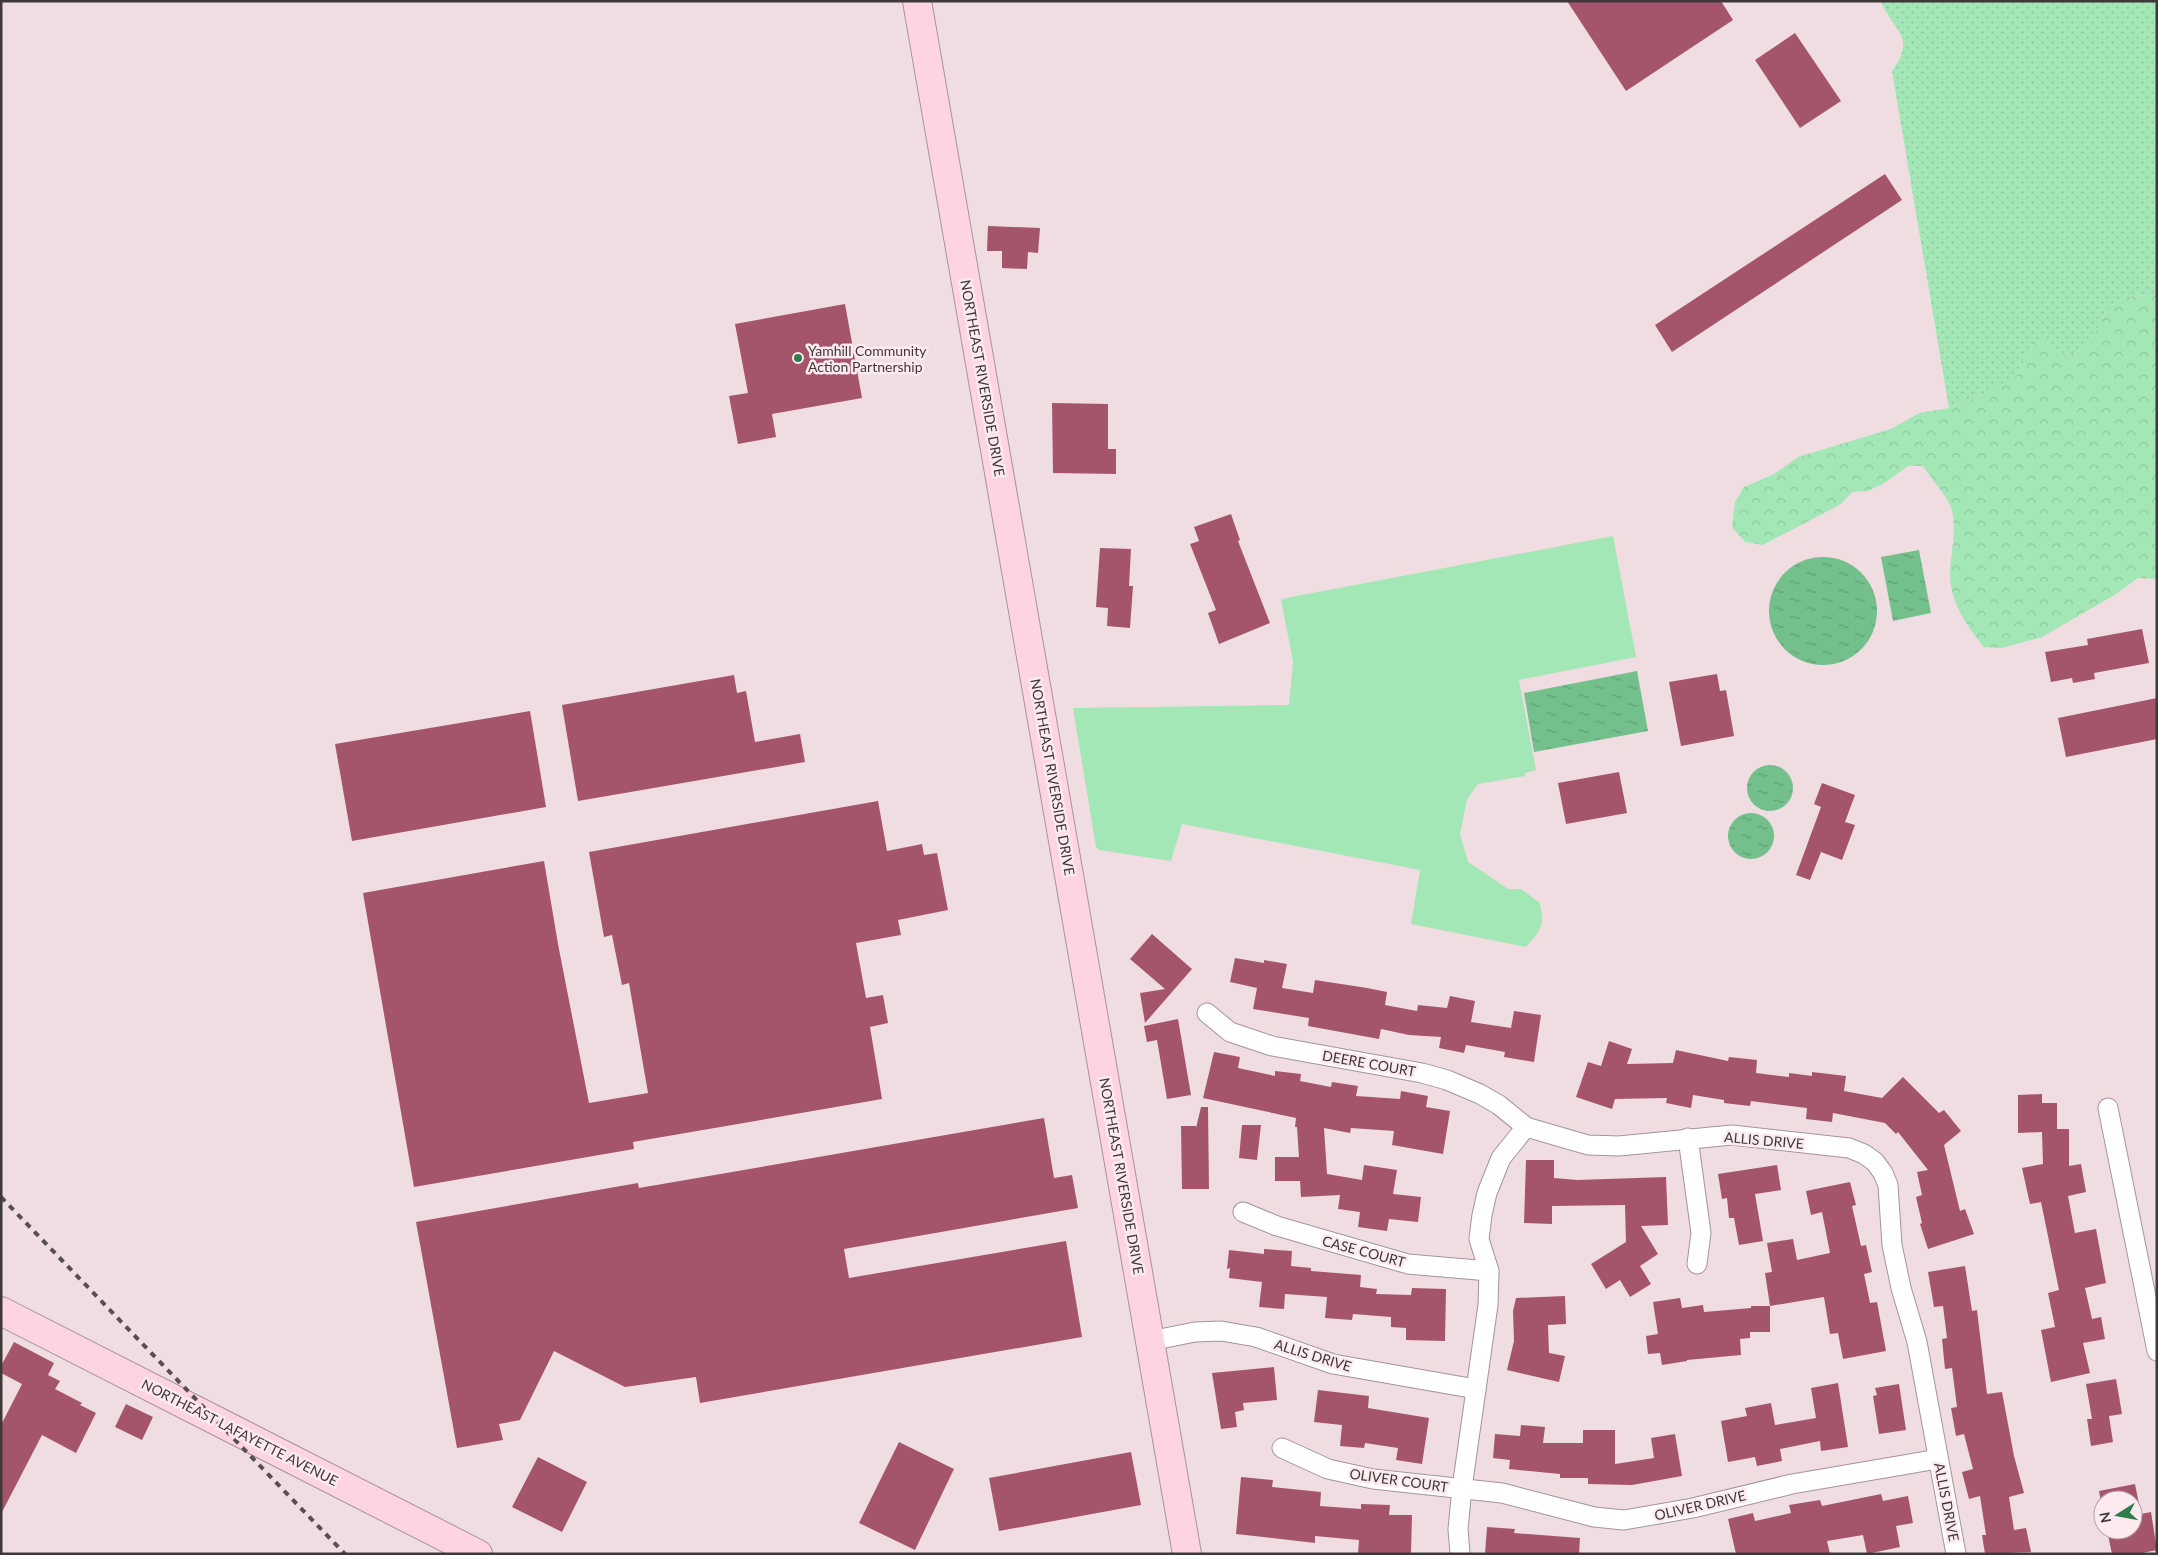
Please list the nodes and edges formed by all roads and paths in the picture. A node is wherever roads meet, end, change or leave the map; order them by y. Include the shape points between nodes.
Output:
1 (917, 1) edge
2 (1207, 1013) dead end
3 (2108, 1108) dead end
4 (1526, 1127) junction
5 (1688, 1138) junction
6 (1243, 1212) dead end
7 (1697, 1264) dead end
8 (1490, 1271) junction
9 (1, 1311) edge
10 (1150, 1341) junction
11 (2157, 1351) edge
12 (1476, 1389) junction
13 (1282, 1448) dead end
14 (1938, 1458) junction
15 (1462, 1488) junction
16 (478, 1554) edge
17 (1187, 1554) edge
18 (1460, 1554) edge
19 (1956, 1554) edge

1 - 10 street, NORTHEAST RIVERSIDE DRIVE
2 - 4 street, DEERE COURT via 1230,1032 1272,1046 1447,1080 1499,1105
3 - 11 street
4 - 5 street, ALLIS DRIVE via 1588,1145 1619,1146
4 - 8 street via 1502,1158 1487,1193 1479,1239
5 - 7 street via 1701,1233
5 - 14 street, ALLIS DRIVE via 1732,1134 1849,1148 1864,1154 1879,1168 1888,1185 1892,1245 1917,1342
6 - 8 street, CASE COURT via 1277,1226 1408,1264
8 - 12 street
9 - 16 street, NORTHEAST LAFAYETTE AVENUE
10 - 12 street, ALLIS DRIVE via 1195,1332 1221,1331 1256,1337 1333,1364
10 - 17 street, NORTHEAST RIVERSIDE DRIVE
12 - 15 street
13 - 15 street, OLIVER COURT via 1328,1469 1373,1479
14 - 15 street, OLIVER DRIVE via 1792,1484 1693,1508 1624,1520 1594,1517 1502,1493
14 - 19 street, ALLIS DRIVE
15 - 18 street via 1458,1529

